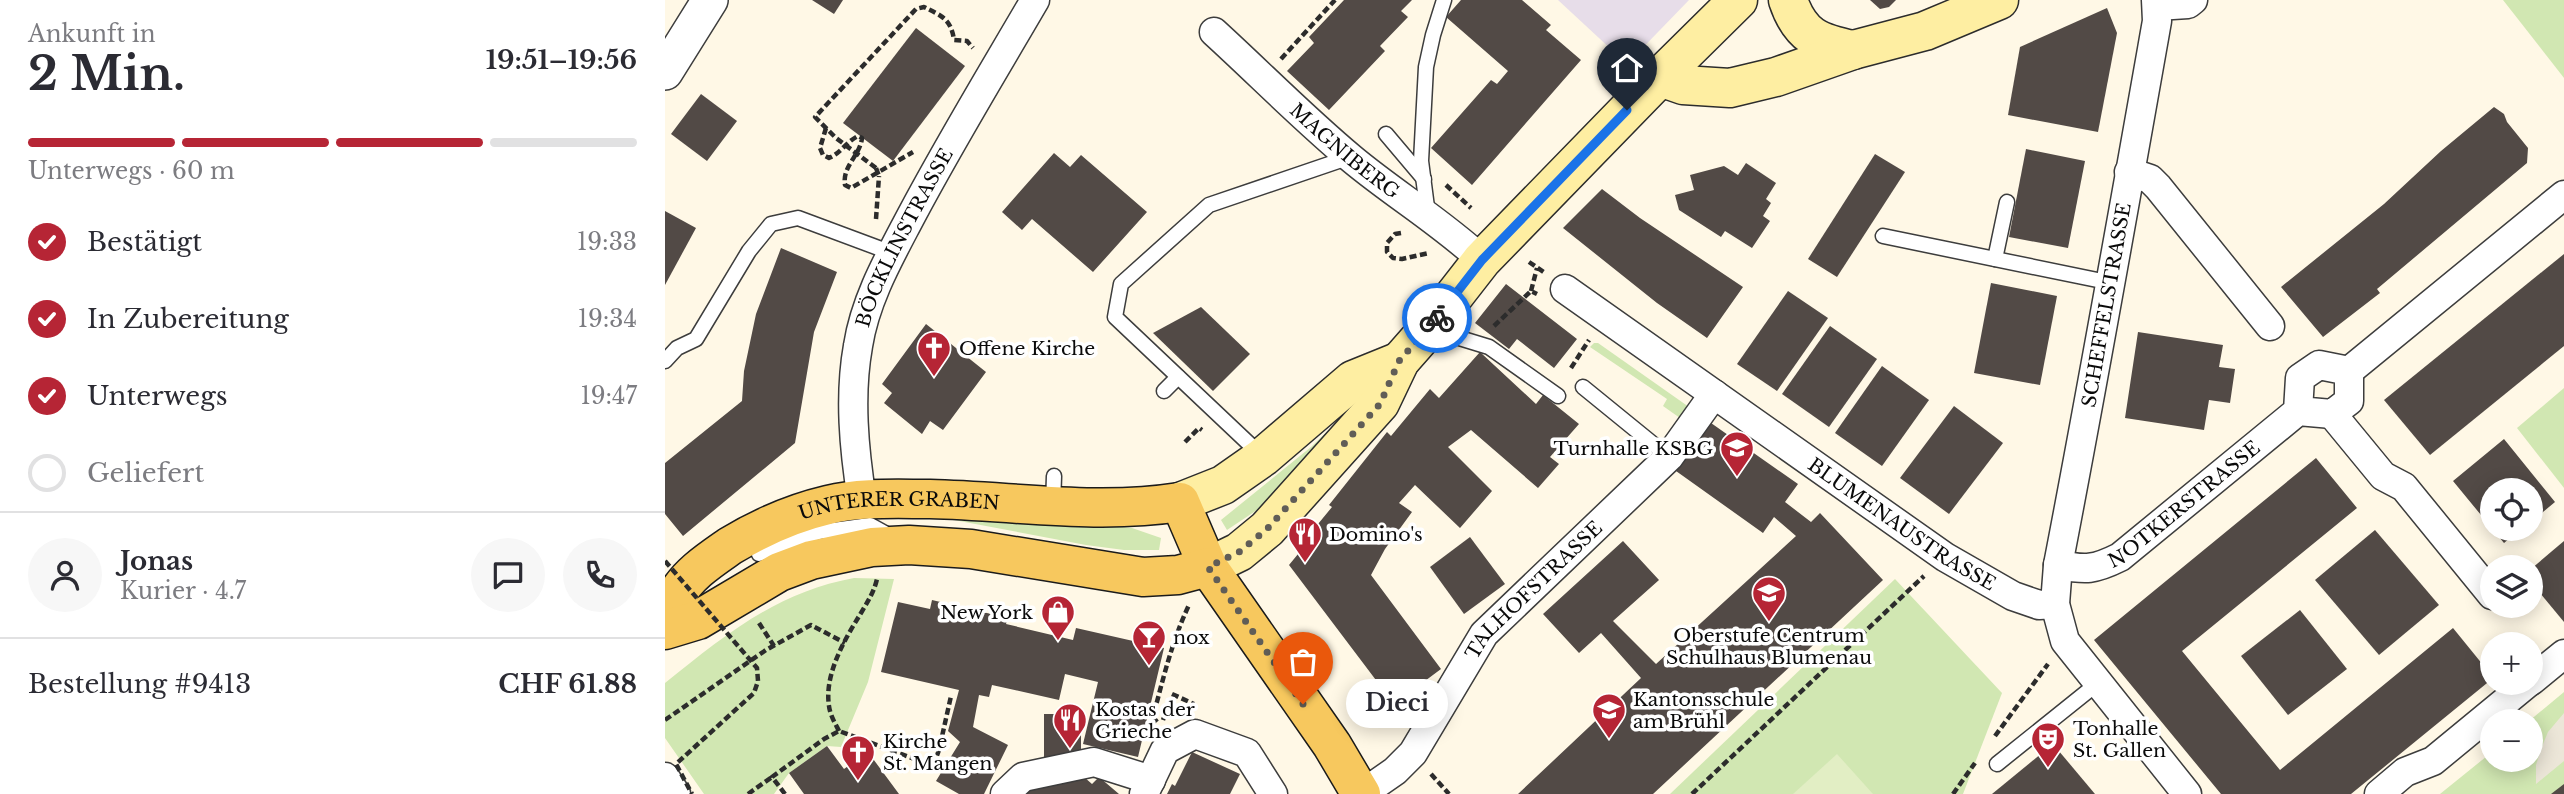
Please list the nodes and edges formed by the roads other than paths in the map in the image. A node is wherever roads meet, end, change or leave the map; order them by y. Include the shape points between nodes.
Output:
1 (710, 0) edge
2 (1035, 0) edge
3 (1444, 0) edge
4 (1738, 0) edge
5 (1788, 0) edge
6 (1999, 0) edge
7 (2193, 0) edge
8 (2156, 3) edge
9 (1214, 32) dead end
10 (1853, 50) junction
11 (665, 72) edge
12 (1660, 77) junction
13 (1385, 134) dead end
14 (1350, 157) junction
15 (2129, 172) junction
16 (1425, 180) junction
17 (2564, 195) edge
18 (2007, 202) dead end
19 (1428, 215) junction
20 (1883, 236) dead end
21 (891, 253) junction
22 (1995, 259) junction
23 (1482, 260) junction
24 (2112, 283) junction
25 (1554, 293) road end
26 (2270, 326) dead end
27 (1429, 328) junction
28 (665, 360) edge
29 (1399, 361) junction
30 (2349, 371) junction
31 (1178, 377) junction
32 (1583, 387) dead end
33 (1164, 391) dead end
34 (1556, 394) road end
35 (1714, 394) junction
36 (2298, 411) junction
37 (2332, 414) junction
38 (1263, 457) junction
39 (1669, 457) junction
40 (862, 500) junction
41 (1180, 502) junction
42 (909, 545) junction
43 (759, 554) dead end
44 (2058, 565) junction
45 (1208, 567) junction
46 (2480, 581) edge
47 (2055, 604) junction
48 (666, 627) edge
49 (2564, 654) edge
50 (2543, 671) edge
51 (2098, 683) junction
52 (2514, 695) edge
53 (1997, 764) dead end
54 (665, 777) edge
55 (1147, 787) edge
56 (676, 794) edge
57 (1005, 794) edge
58 (1273, 794) edge
59 (1362, 794) edge
60 (2187, 794) edge
61 (2379, 794) edge

1 - 11 street
2 - 21 street, BÖCKLINSTRASSE
3 - 16 lane via 1426,67 1421,161
4 - 12 main road
5 - 10 main road via 1794,17 1811,37
6 - 10 main road via 1925,31
7 - 8 street, SCHEFFELSTRASSE via 2188,4
8 - 15 street, SCHEFFELSTRASSE via 2157,21
9 - 14 street, MAGNIBERG
10 - 12 main road via 1730,88 1683,85
12 - 23 main road
13 - 16 lane
14 - 19 street, MAGNIBERG
14 - 31 lane via 1209,205 1121,284 1115,317
15 - 24 street, SCHEFFELSTRASSE
15 - 26 street via 2158,187
16 - 19 lane
17 - 30 street
18 - 22 lane
19 - 23 street, MAGNIBERG
20 - 22 lane
21 - 28 lane via 798,218 771,224 749,251 696,339
21 - 40 street, BÖCKLINSTRASSE via 866,310 852,387
22 - 24 lane
23 - 27 main road
24 - 44 street, SCHEFFELSTRASSE
25 - 35 street, BLUMENAUSTRASSE
27 - 29 main road
27 - 34 lane via 1489,347
29 - 38 main road via 1353,380
29 - 45 main road via 1380,404 1267,529 1239,552
30 - 36 street via 2319,365 2300,378
30 - 37 street via 2349,401
31 - 33 lane
31 - 38 lane
32 - 39 lane
35 - 39 street, TALHOFSTRASSE
35 - 47 street, BLUMENAUSTRASSE via 1945,557 2027,602
36 - 37 street
36 - 44 street, NOTKERSTRASSE via 2120,557 2099,568
37 - 46 street via 2383,476 2403,487
38 - 41 main road via 1223,485
39 - 59 street, TALHOFSTRASSE via 1484,634 1413,752
40 - 41 main road, UNTERER GRABEN via 945,500 1054,491 1142,508
40 - 48 main road, UNTERER GRABEN via 802,512 718,554 693,573 674,598
41 - 45 main road
42 - 43 lane via 870,525 819,532
42 - 45 main road, UNTERER GRABEN via 971,549 1143,577
42 - 48 main road, UNTERER GRABEN via 872,547 811,560 779,572 698,621
44 - 47 street, SCHEFFELSTRASSE
45 - 59 main road
47 - 51 street via 2065,641
49 - 50 street
51 - 53 lane
51 - 60 street
52 - 61 street via 2433,761 2405,772
54 - 56 street
55 - 57 street via 1094,762 1023,777
55 - 58 street via 1165,750 1195,734 1247,752

